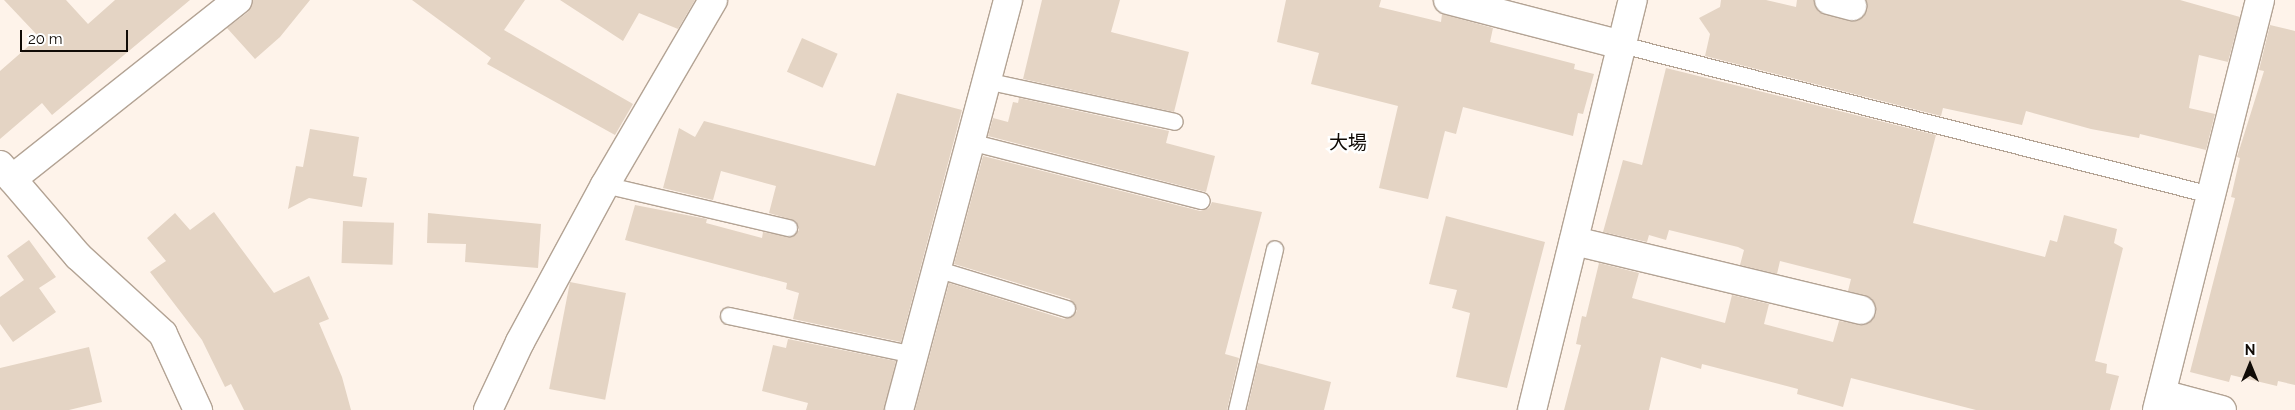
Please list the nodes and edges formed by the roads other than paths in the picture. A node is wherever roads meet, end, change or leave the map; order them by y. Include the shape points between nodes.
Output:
1 (238, 0) edge
2 (713, 0) edge
3 (1008, 0) edge
4 (1448, 0) edge
5 (1633, 0) edge
6 (2260, 0) edge
7 (1622, 44) junction
8 (986, 81) junction
9 (1175, 122) dead end
10 (970, 142) junction
11 (6, 172) edge
12 (605, 185) junction
13 (2211, 195) junction
14 (1202, 201) dead end
15 (789, 228) dead end
16 (1574, 241) junction
17 (1275, 249) dead end
18 (936, 269) junction
19 (1067, 309) dead end
20 (1861, 310) dead end
21 (730, 316) dead end
22 (914, 355) junction
23 (2159, 402) edge
24 (198, 410) edge
25 (488, 410) edge
26 (899, 410) edge
27 (1237, 410) edge
28 (1532, 410) edge
29 (2222, 410) edge

1 - 11 street
2 - 12 street
3 - 8 street
4 - 7 street
5 - 7 street
6 - 13 street
7 - 13 lane
7 - 16 street
8 - 9 lane
8 - 10 street
10 - 14 lane
10 - 18 street
11 - 24 street via 78,256 162,334
12 - 15 lane
12 - 25 street via 520,342
13 - 23 street
16 - 20 street
16 - 28 street
17 - 27 lane
18 - 19 lane
18 - 22 street
21 - 22 lane
22 - 26 street
23 - 29 street

